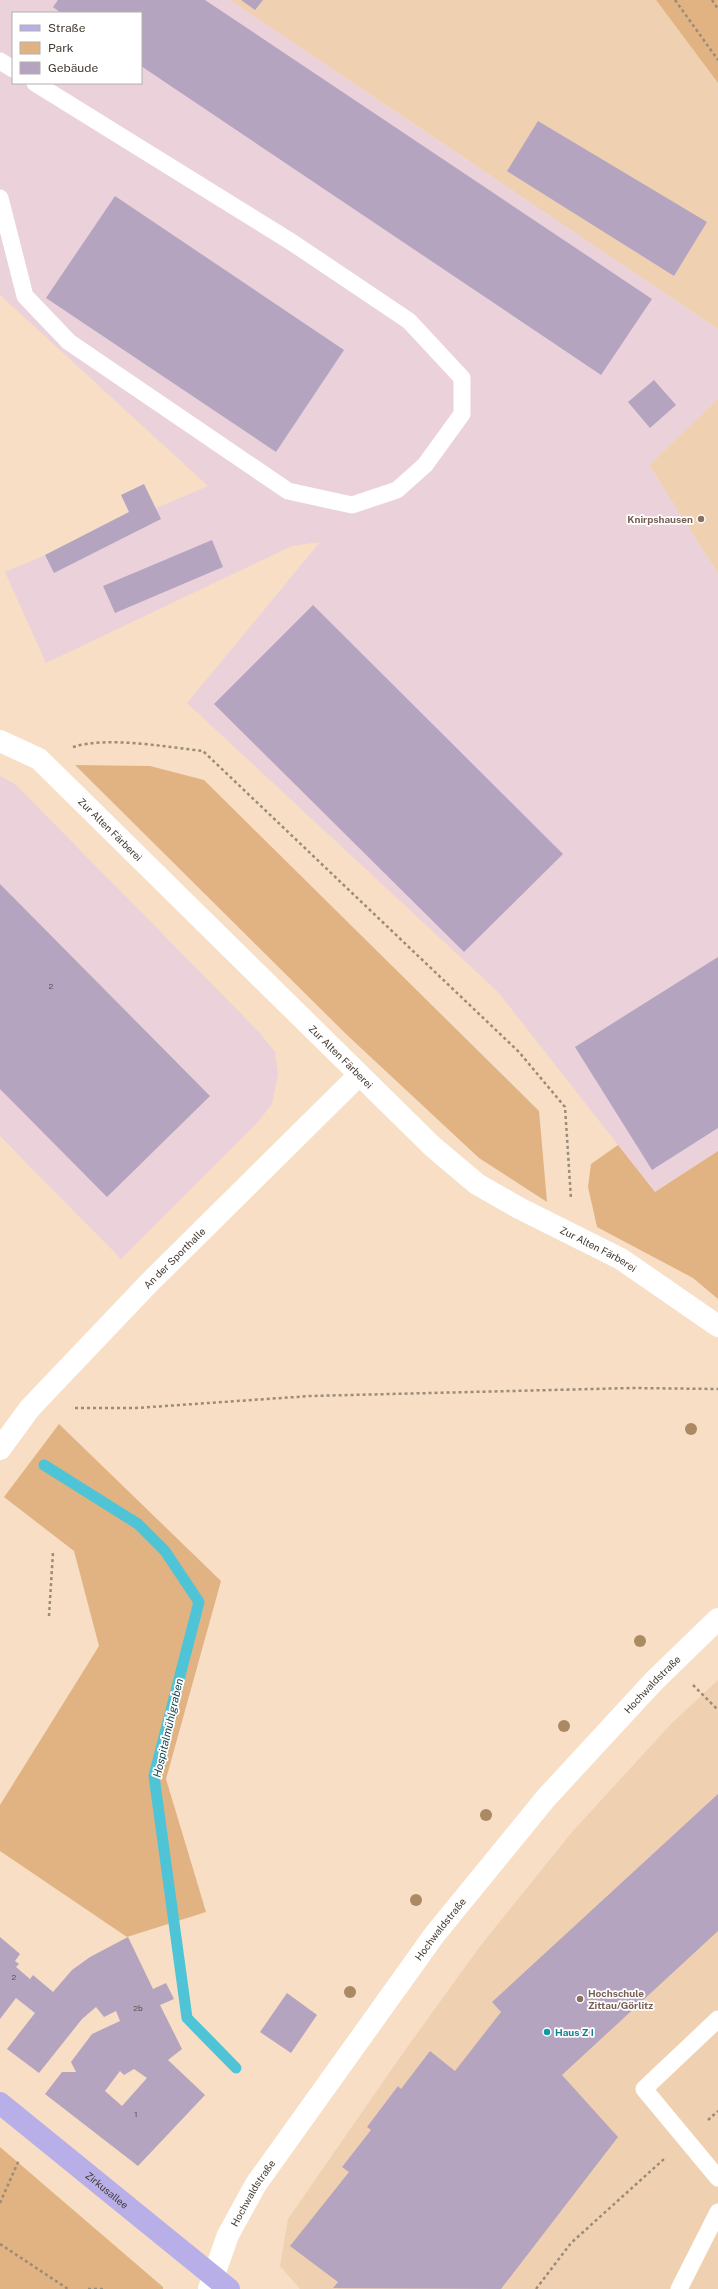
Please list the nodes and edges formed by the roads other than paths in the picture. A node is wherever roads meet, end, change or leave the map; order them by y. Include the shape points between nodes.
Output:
1 (0, 61) edge
2 (12, 69) edge
3 (37, 84) edge
4 (0, 198) edge
5 (0, 741) edge
6 (359, 1074) junction
7 (718, 1326) edge
8 (0, 1449) edge
9 (718, 1619) edge
10 (718, 2019) edge
11 (0, 2103) edge
12 (718, 2178) edge
13 (718, 2212) edge
14 (218, 2285) edge
15 (679, 2289) edge

1 - 2 lane
3 - 4 lane via 293,243 409,321 462,378 462,414 425,465 397,490 352,505 288,491 69,342 25,296
5 - 6 street, Zur Alten Färberei via 39,759
6 - 7 street, Zur Alten Färberei via 432,1146 477,1184 621,1259
6 - 8 street, An der Sporthalle via 148,1284 30,1408
9 - 14 street, Hochwaldstraße via 654,1681 546,1798 435,1934 256,2184 228,2235
10 - 12 lane via 644,2088
11 - 14 main road, Zirkusallee
13 - 15 lane

